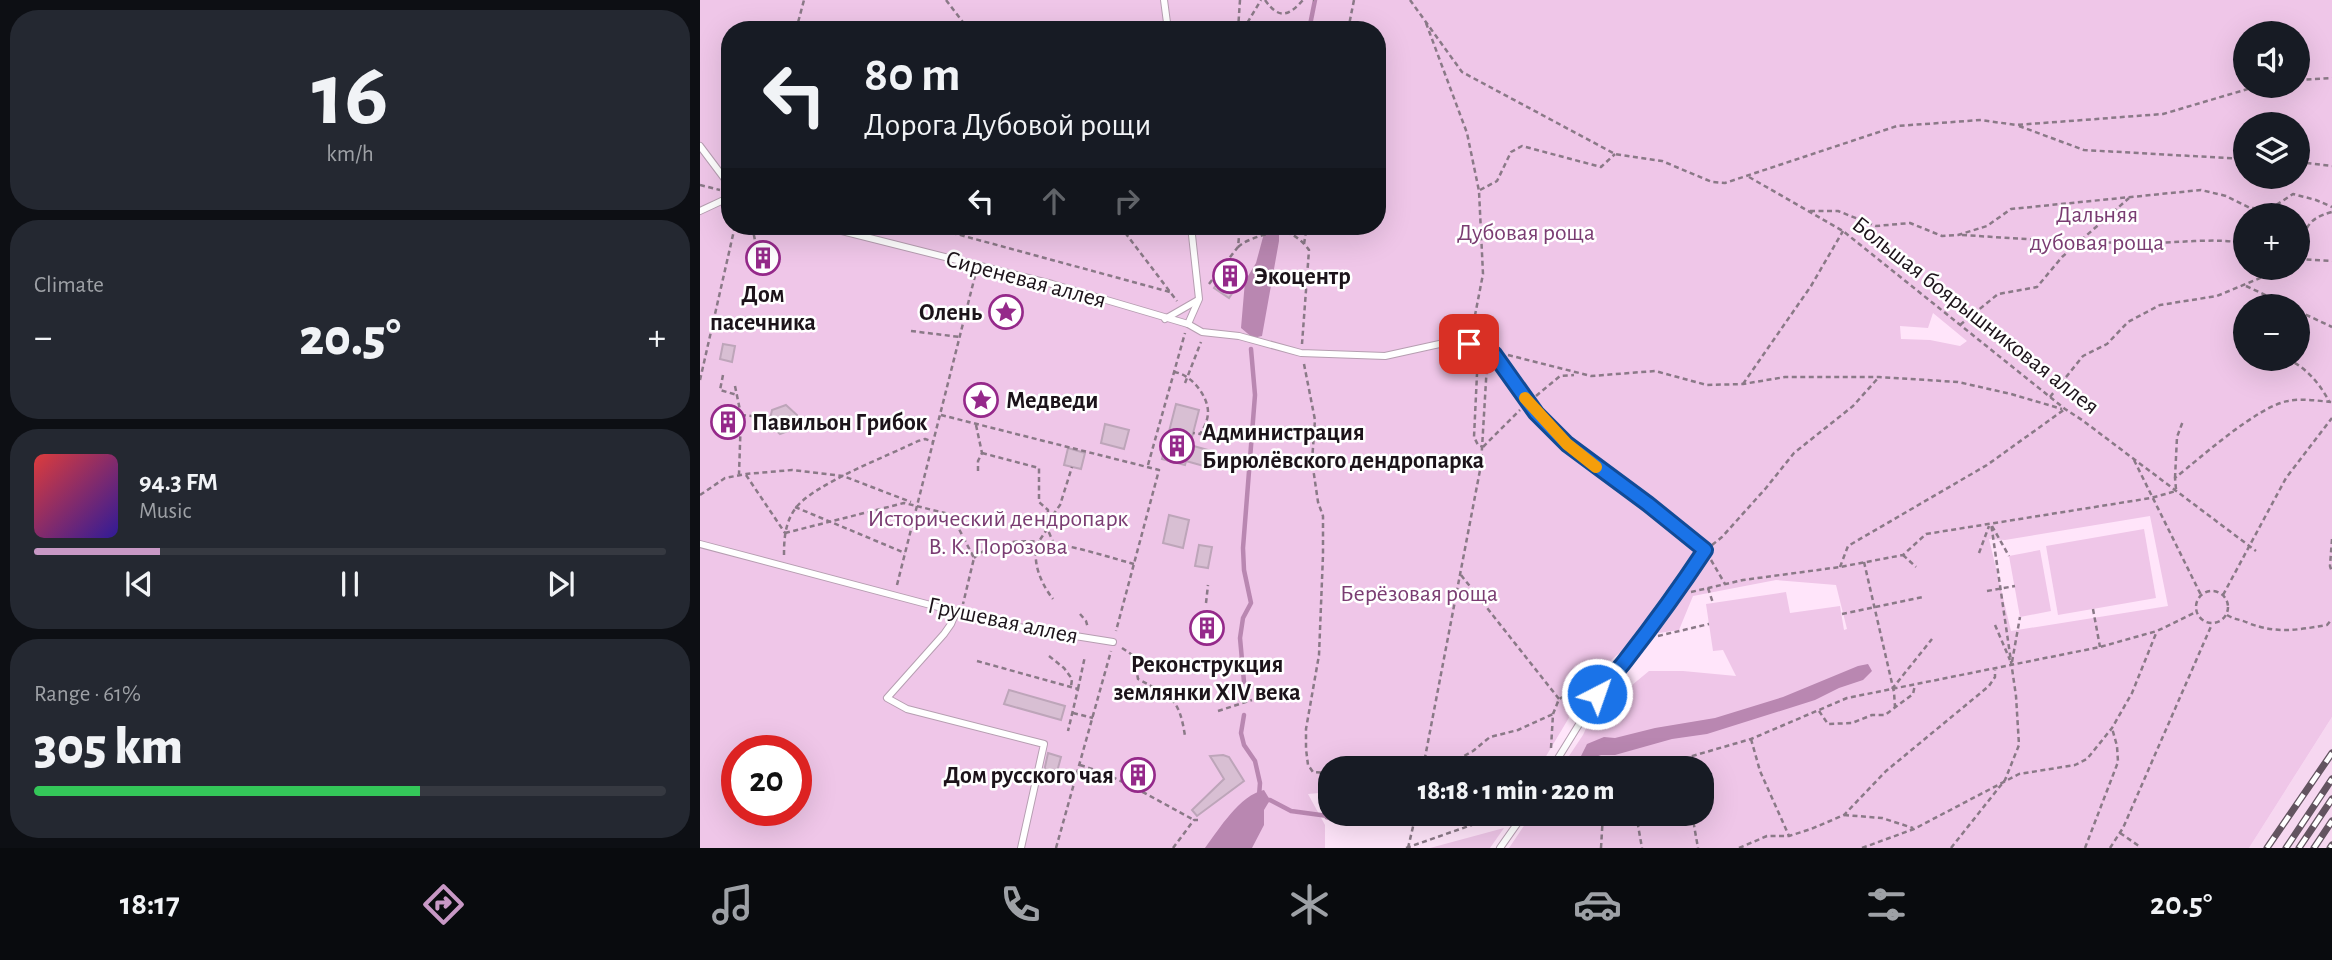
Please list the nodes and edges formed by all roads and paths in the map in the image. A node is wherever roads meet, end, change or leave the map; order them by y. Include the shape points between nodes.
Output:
1 (804, 0) edge
2 (946, 0) edge
3 (1164, 0) edge
4 (1240, 0) edge
5 (1263, 0) edge
6 (1303, 0) edge
7 (1354, 0) edge
8 (1410, 0) edge
9 (1424, 17) junction
10 (798, 21) edge
11 (962, 21) edge
12 (1167, 21) edge
13 (1237, 21) edge
14 (1247, 21) edge
15 (1350, 21) edge
16 (2332, 78) edge
17 (2310, 79) edge
18 (2233, 93) edge
19 (2016, 125) junction
20 (700, 146) edge
21 (1615, 154) junction
22 (2233, 158) edge
23 (2310, 163) edge
24 (2332, 166) edge
25 (721, 174) edge
26 (1749, 177) junction
27 (700, 185) edge
28 (1479, 191) junction
29 (721, 194) edge
30 (2130, 197) junction
31 (721, 202) edge
32 (2332, 207) edge
33 (1807, 210) junction
34 (700, 211) edge
35 (2332, 212) edge
36 (2310, 224) edge
37 (1843, 231) junction
38 (733, 235) edge
39 (754, 235) edge
40 (858, 235) edge
41 (959, 235) edge
42 (1127, 235) edge
43 (1192, 235) edge
44 (1239, 235) edge
45 (1270, 235) edge
46 (1290, 235) edge
47 (1306, 235) edge
48 (1958, 235) junction
49 (2233, 241) edge
50 (2079, 243) junction
51 (1304, 244) junction
52 (1238, 247) junction
53 (757, 250) dead end
54 (2310, 260) edge
55 (2332, 261) edge
56 (2259, 280) edge
57 (973, 285) dead end
58 (2246, 286) junction
59 (1171, 292) junction
60 (2263, 294) edge
61 (1199, 299) junction
62 (1181, 308) dead end
63 (2310, 317) edge
64 (1165, 319) junction
65 (1188, 324) junction
66 (1960, 325) junction
67 (2332, 327) edge
68 (911, 331) dead end
69 (1202, 332) junction
70 (960, 337) junction
71 (1182, 342) dead end
72 (1469, 344) junction
73 (1486, 349) junction
74 (1301, 353) junction
75 (1494, 354) junction
76 (2306, 371) edge
77 (1174, 372) junction
78 (1579, 374) junction
79 (723, 375) dead end
80 (1188, 376) junction
81 (1879, 377) junction
82 (700, 380) edge
83 (1185, 383) dead end
84 (1743, 384) junction
85 (735, 386) dead end
86 (737, 395) junction
87 (940, 396) dead end
88 (2050, 397) junction
89 (945, 398) junction
90 (2330, 401) edge
91 (1528, 402) junction
92 (2065, 410) junction
93 (741, 415) junction
94 (941, 415) junction
95 (772, 418) dead end
96 (2332, 418) edge
97 (2183, 421) dead end
98 (976, 425) junction
99 (1193, 433) dead end
100 (934, 442) junction
101 (1483, 447) junction
102 (982, 453) junction
103 (2133, 460) junction
104 (1148, 466) junction
105 (1072, 467) dead end
106 (978, 472) dead end
107 (746, 474) junction
108 (739, 475) junction
109 (843, 476) junction
110 (2175, 478) junction
111 (2176, 491) junction
112 (700, 495) edge
113 (2151, 498) junction
114 (917, 505) junction
115 (795, 507) junction
116 (828, 522) junction
117 (1048, 522) junction
118 (1991, 523) junction
119 (1047, 528) junction
120 (785, 533) junction
121 (2332, 539) edge
122 (1038, 543) junction
123 (700, 544) edge
124 (1054, 544) junction
125 (2249, 546) junction
126 (1705, 550) junction
127 (2256, 551) dead end
128 (905, 553) junction
129 (1979, 553) dead end
130 (784, 554) dead end
131 (1903, 555) junction
132 (2009, 556) dead end
133 (974, 558) junction
134 (1864, 562) junction
135 (1134, 564) junction
136 (1840, 567) junction
137 (1916, 567) dead end
138 (2332, 572) edge
139 (1460, 573) junction
140 (897, 583) dead end
141 (1725, 584) junction
142 (1208, 585) dead end
143 (2015, 586) dead end
144 (1708, 589) junction
145 (2000, 589) junction
146 (1987, 591) dead end
147 (2201, 595) junction
148 (2223, 595) junction
149 (1923, 597) dead end
150 (1053, 599) dead end
151 (1672, 599) junction
152 (1206, 603) dead end
153 (1713, 603) dead end
154 (1875, 607) junction
155 (2093, 609) dead end
156 (2196, 612) junction
157 (958, 613) junction
158 (1080, 614) dead end
159 (1842, 614) dead end
160 (2227, 615) junction
161 (2020, 617) dead end
162 (2332, 619) edge
163 (1709, 624) dead end
164 (2212, 624) junction
165 (1995, 625) dead end
166 (2157, 631) junction
167 (1088, 638) junction
168 (1932, 639) dead end
169 (1640, 640) junction
170 (1113, 642) junction
171 (2100, 647) junction
172 (1049, 656) dead end
173 (1085, 656) dead end
174 (977, 661) dead end
175 (2012, 666) junction
176 (1995, 670) junction
177 (1915, 685) junction
178 (1071, 687) junction
179 (1078, 689) junction
180 (1892, 689) junction
181 (1268, 694) dead end
182 (1597, 694) junction
183 (1255, 695) dead end
184 (1559, 699) junction
185 (1252, 700) dead end
186 (1895, 707) junction
187 (1218, 711) dead end
188 (1819, 711) junction
189 (1073, 713) junction
190 (1553, 714) junction
191 (1093, 718) junction
192 (2112, 728) junction
193 (1068, 731) dead end
194 (1185, 736) dead end
195 (1751, 739) junction
196 (1425, 756) edge
197 (1464, 756) edge
198 (1552, 756) edge
199 (1559, 756) edge
200 (1695, 756) edge
201 (1080, 765) junction
202 (1318, 772) edge
203 (1135, 777) dead end
204 (1130, 780) dead end
205 (2005, 780) junction
206 (1844, 815) junction
207 (1413, 826) edge
208 (1469, 826) edge
209 (1516, 826) edge
210 (1602, 826) edge
211 (1638, 826) edge
212 (1694, 826) edge
213 (1914, 828) junction
214 (2120, 833) junction
215 (1789, 836) junction
216 (2139, 846) dead end
217 (1021, 848) edge
218 (1056, 848) edge
219 (1173, 848) edge
220 (1407, 848) edge
221 (1500, 848) edge
222 (1601, 848) edge
223 (1642, 848) edge
224 (1698, 848) edge
225 (1739, 848) edge
226 (1862, 848) edge
227 (1951, 848) edge
228 (2085, 848) edge
229 (2110, 848) edge

1 - 10 path
2 - 11 path
3 - 12 lane
4 - 13 path
5 - 6 path via 1273,11 1285,14
5 - 14 path
7 - 15 path
8 - 9 path
9 - 21 path via 1462,72
9 - 28 path via 1467,133
16 - 17 path
18 - 19 path via 2163,114
19 - 22 path via 2084,150
19 - 26 path via 1980,120 1897,125
20 - 25 lane
21 - 26 path via 1662,161 1712,182
21 - 28 path via 1601,167 1522,146 1511,152 1497,181
23 - 24 path
26 - 33 path, Большая боярышниковая аллея
27 - 29 path
28 - 72 path via 1483,274
30 - 32 path via 2201,190 2250,208 2270,209 2293,194
30 - 48 path via 2011,209 1987,226
30 - 50 path
31 - 34 lane
33 - 37 path, Большая боярышниковая аллея
33 - 48 path via 1838,211 1876,226 1910,223 1942,236
35 - 36 path
37 - 66 path, Большая боярышниковая аллея
37 - 84 path
38 - 82 path
39 - 53 path
40 - 64 lane, Сиреневая аллея via 1052,284
41 - 59 path
42 - 59 path
43 - 61 lane
44 - 52 path
45 - 52 path via 1253,237
46 - 51 path
47 - 51 path
48 - 50 path
49 - 50 path
50 - 66 path via 2037,287 1998,294
51 - 74 path via 1309,250
52 - 61 path
54 - 55 path
56 - 58 path
57 - 70 path
58 - 60 path
58 - 88 path via 2217,296 2160,305 2128,322 2107,344 2083,356
59 - 62 path
61 - 64 lane
61 - 65 lane
63 - 67 path
64 - 65 lane, Сиреневая аллея
65 - 69 lane, Сиреневая аллея
66 - 88 path, Большая боярышниковая аллея
68 - 70 path
69 - 74 lane via 1239,336
69 - 80 path
70 - 89 path
71 - 77 path
72 - 73 lane
72 - 74 lane via 1444,343 1385,356
72 - 101 path via 1477,374 1474,437
73 - 75 lane
73 - 101 path
74 - 202 path via 1315,420 1312,461 1323,516 1319,655 1306,729 1308,765
75 - 78 path via 1531,359
75 - 91 lane
76 - 90 path
77 - 80 path
77 - 104 path
78 - 84 path via 1643,370 1707,385
78 - 91 path via 1560,376
79 - 86 path via 720,390
80 - 83 path
80 - 99 path via 1199,388 1208,411 1200,433
81 - 84 path via 1786,377
81 - 92 path via 1958,382
81 - 126 path via 1853,406 1794,453 1722,537
85 - 86 path
86 - 93 path
87 - 89 path
88 - 92 path, Большая боярышниковая аллея
89 - 94 path
90 - 110 path via 2288,401 2268,409
91 - 101 path
91 - 126 lane via 1567,444
92 - 103 path, Большая боярышниковая аллея
92 - 136 path via 1987,465 1848,545
93 - 95 path
93 - 108 path
94 - 98 path
94 - 100 path
96 - 125 path via 2286,478
97 - 110 path via 2177,437
98 - 102 path
98 - 104 path
100 - 109 path via 925,439
100 - 114 path
101 - 139 path
102 - 106 path
102 - 117 path via 1039,468 1039,502 1048,510
103 - 111 path, Большая боярышниковая аллея
103 - 113 path
104 - 135 path via 1159,470
105 - 117 path via 1060,505
107 - 108 path
107 - 109 path via 785,470
107 - 120 path
108 - 112 path via 725,478
109 - 114 path
109 - 115 path
110 - 111 path
111 - 113 path
111 - 125 path, Большая боярышниковая аллея
113 - 118 path
113 - 147 path
114 - 116 path via 904,503
114 - 128 path
114 - 133 path via 945,513
115 - 116 path
115 - 120 path
116 - 120 path
116 - 128 path
117 - 119 path
118 - 129 path
118 - 131 path via 1926,534
118 - 132 path
118 - 145 path
119 - 122 path
119 - 124 path
120 - 130 path
121 - 138 path
122 - 124 path
122 - 133 path via 1020,540 983,550
122 - 150 path via 1042,585
123 - 157 lane, Грушевая аллея
124 - 135 path
125 - 127 path, Большая боярышниковая аллея
125 - 148 path
126 - 141 path
126 - 151 lane
128 - 140 path
131 - 134 path
131 - 137 path
133 - 157 path
134 - 136 path
134 - 154 path
135 - 170 path
136 - 141 path
139 - 184 path
139 - 196 path
141 - 144 path
142 - 152 path
143 - 145 path
144 - 151 path
144 - 153 path
145 - 146 path
145 - 175 path
147 - 148 path via 2210,591
147 - 156 path
148 - 160 path via 2229,606
149 - 154 path
151 - 169 lane
154 - 159 path
154 - 180 path
155 - 171 path
156 - 164 path via 2202,621
156 - 166 path
157 - 167 lane, Грушевая аллея
157 - 217 lane via 887,698 907,709 1044,744
158 - 167 path
160 - 162 path via 2281,632 2327,625
160 - 164 path
161 - 175 path
163 - 169 path
164 - 214 path
165 - 175 path
166 - 171 path
166 - 192 path
167 - 170 lane, Грушевая аллея
168 - 180 path
169 - 182 lane
170 - 191 path
170 - 194 path via 1134,656 1138,679 1167,695 1181,711
171 - 175 path
172 - 178 path via 1072,679
173 - 179 path
174 - 178 path
175 - 176 path
175 - 205 path via 2020,745
176 - 177 path
176 - 206 path via 1989,686 1886,771
177 - 180 path
177 - 186 path via 1913,695
178 - 179 path
179 - 189 path
180 - 186 path
180 - 188 path via 1847,698
181 - 183 path
182 - 184 path via 1579,689
182 - 199 lane
184 - 190 path
185 - 187 path
186 - 188 path via 1885,715 1838,724 1828,724
188 - 195 path
189 - 191 path
189 - 193 path
190 - 197 path via 1490,737
190 - 198 path
191 - 201 path
192 - 205 path via 2087,759 2075,765
192 - 228 path via 2118,762
195 - 200 path
195 - 215 path
201 - 218 path
201 - 219 path via 1196,820
203 - 204 path
205 - 213 path
205 - 227 path
206 - 213 path via 1882,818
206 - 215 path
207 - 220 path
208 - 220 path
209 - 221 lane
210 - 222 path
211 - 223 path
212 - 224 path
213 - 226 path
214 - 216 path
214 - 229 path
215 - 225 path via 1767,836

